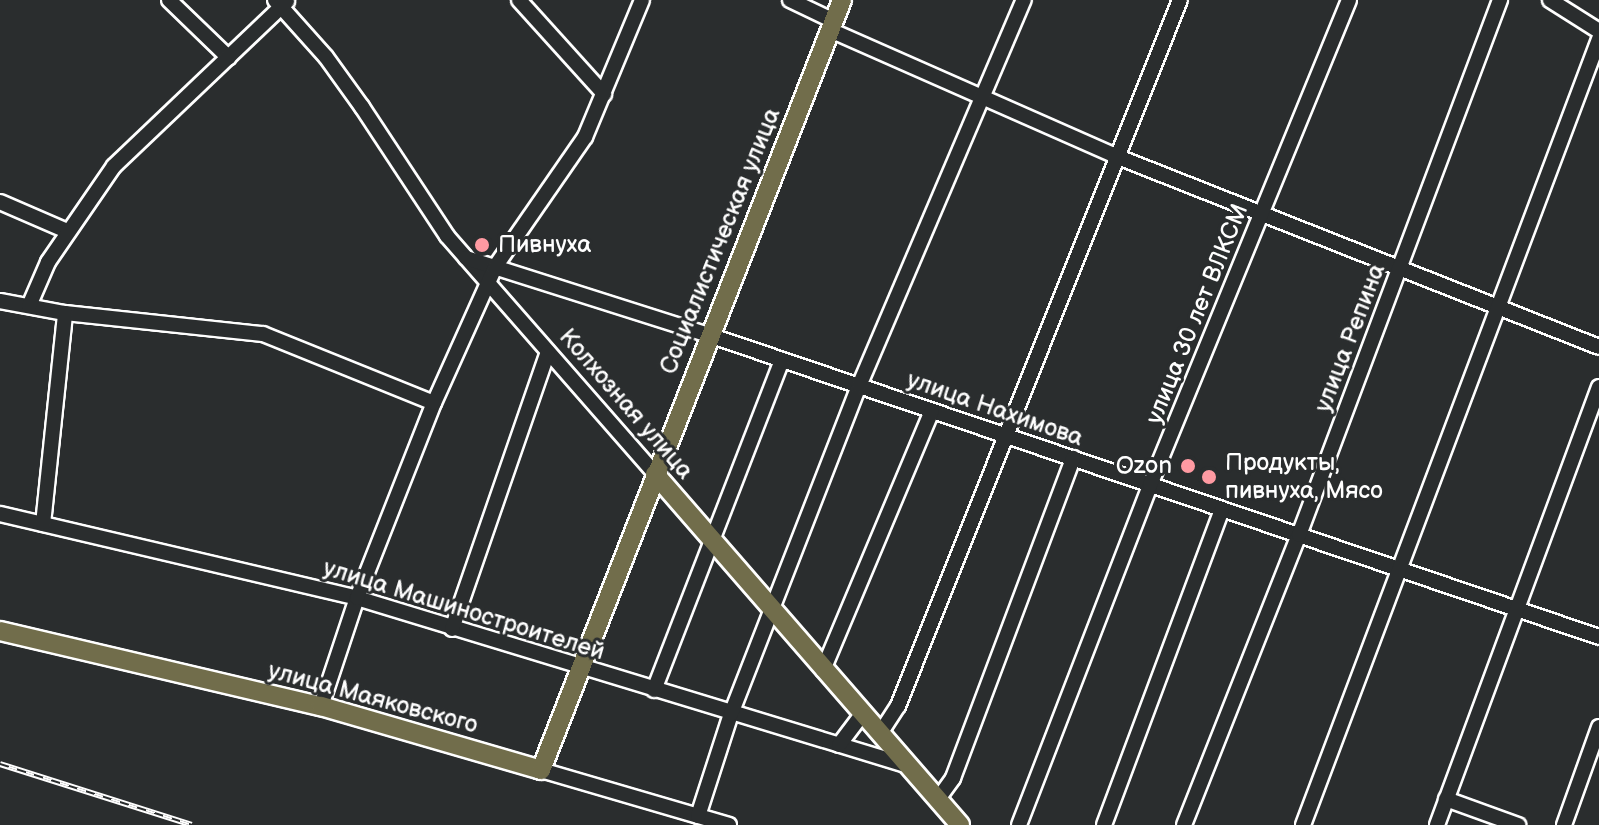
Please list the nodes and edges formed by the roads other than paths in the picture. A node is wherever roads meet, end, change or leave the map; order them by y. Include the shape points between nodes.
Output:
1 (169, 0) edge
2 (519, 0) edge
3 (642, 0) edge
4 (790, 0) edge
5 (842, 0) edge
6 (1024, 0) edge
7 (1180, 0) edge
8 (1349, 0) edge
9 (1500, 0) edge
10 (1550, 0) edge
11 (281, 2) edge
12 (832, 26) junction
13 (1599, 31) edge
14 (1599, 39) edge
15 (229, 58) junction
16 (604, 94) junction
17 (983, 97) junction
18 (1118, 157) junction
19 (0, 202) edge
20 (1262, 214) junction
21 (67, 231) junction
22 (466, 258) junction
23 (495, 267) junction
24 (1400, 268) junction
25 (488, 283) junction
26 (0, 301) edge
27 (29, 306) junction
28 (1498, 307) junction
29 (65, 313) junction
30 (709, 335) junction
31 (1599, 347) edge
32 (548, 352) junction
33 (782, 360) junction
34 (859, 386) junction
35 (1599, 387) edge
36 (434, 403) junction
37 (932, 411) junction
38 (1004, 435) junction
39 (1073, 458) junction
40 (655, 474) junction
41 (1150, 485) junction
42 (1222, 509) junction
43 (0, 514) edge
44 (43, 524) junction
45 (1299, 535) junction
46 (713, 542) junction
47 (1398, 569) junction
48 (357, 598) junction
49 (1515, 608) junction
50 (771, 609) junction
51 (452, 629) junction
52 (0, 631) edge
53 (1599, 637) edge
54 (580, 668) junction
55 (823, 670) junction
56 (654, 690) junction
57 (321, 706) junction
58 (863, 713) junction
59 (731, 714) junction
60 (1599, 727) edge
61 (881, 732) junction
62 (839, 745) junction
63 (910, 766) junction
64 (541, 770) junction
65 (938, 799) junction
66 (1446, 799) junction
67 (698, 816) junction
68 (729, 825) edge
69 (960, 825) edge
70 (1019, 825) edge
71 (1104, 825) edge
72 (1184, 825) edge
73 (1303, 825) edge
74 (1437, 825) edge
75 (1518, 825) edge
76 (1564, 825) edge

1 - 15 street
2 - 16 street
3 - 16 street
4 - 12 street
5 - 12 main road, Социалистическая улица
6 - 17 street
7 - 18 street
8 - 20 street, улица 30 лет ВЛКСМ
9 - 24 street, улица Репина
10 - 13 street
11 - 15 street
11 - 22 street, Колхозная улица via 326,57
12 - 17 street
12 - 30 main road, Социалистическая улица
14 - 28 street
15 - 21 street via 114,166
16 - 23 street via 585,137
17 - 18 street
17 - 34 street
18 - 20 street
18 - 38 street
19 - 21 street
20 - 24 street
20 - 41 street, улица 30 лет ВЛКСМ
21 - 27 street
22 - 23 street, улица Нахимова
22 - 25 street, Колхозная улица
23 - 25 street
23 - 30 street, улица Нахимова
24 - 28 street
24 - 45 street, улица Репина
25 - 32 street, Колхозная улица
25 - 36 street
26 - 27 street
27 - 29 street
28 - 31 street
28 - 47 street
29 - 36 street via 263,334
29 - 44 street
30 - 33 street, улица Нахимова
30 - 40 main road, Социалистическая улица
32 - 40 street, Колхозная улица
32 - 51 street
33 - 34 street, улица Нахимова
33 - 46 street
34 - 37 street, улица Нахимова
34 - 50 street
35 - 49 street
36 - 48 street
37 - 38 street, улица Нахимова
37 - 55 street
38 - 39 street, улица Нахимова
38 - 61 street via 898,706
39 - 41 street, улица Нахимова
39 - 65 street via 953,778
40 - 46 main road, Колхозная улица
40 - 54 main road, Социалистическая улица
41 - 42 street, улица Нахимова
41 - 70 street, улица 30 лет ВЛКСМ
42 - 45 street, улица Нахимова
42 - 71 street
43 - 44 street, улица Машиностроителей
44 - 48 street, улица Машиностроителей
45 - 47 street, улица Нахимова
45 - 72 street, улица Репина
46 - 50 main road, Колхозная улица
46 - 56 street
47 - 49 street, улица Нахимова
47 - 73 street
48 - 51 street, улица Машиностроителей
48 - 57 street
49 - 53 street, улица Нахимова
49 - 66 street
50 - 55 main road, Колхозная улица
50 - 59 street
51 - 54 street, улица Машиностроителей
52 - 57 main road, улица Маяковского
54 - 56 street, улица Машиностроителей
54 - 64 main road, Социалистическая улица
55 - 58 main road, Колхозная улица
56 - 59 street, улица Машиностроителей
57 - 64 main road, улица Маяковского
58 - 61 main road, Колхозная улица
58 - 62 street
59 - 62 street, улица Машиностроителей
59 - 67 street
60 - 76 street
61 - 63 main road, Колхозная улица
62 - 63 street, улица Машиностроителей
63 - 65 main road, Колхозная улица
64 - 67 street, улица Маяковского
65 - 69 main road, Колхозная улица
66 - 74 street
66 - 75 street
67 - 68 street, улица Маяковского

